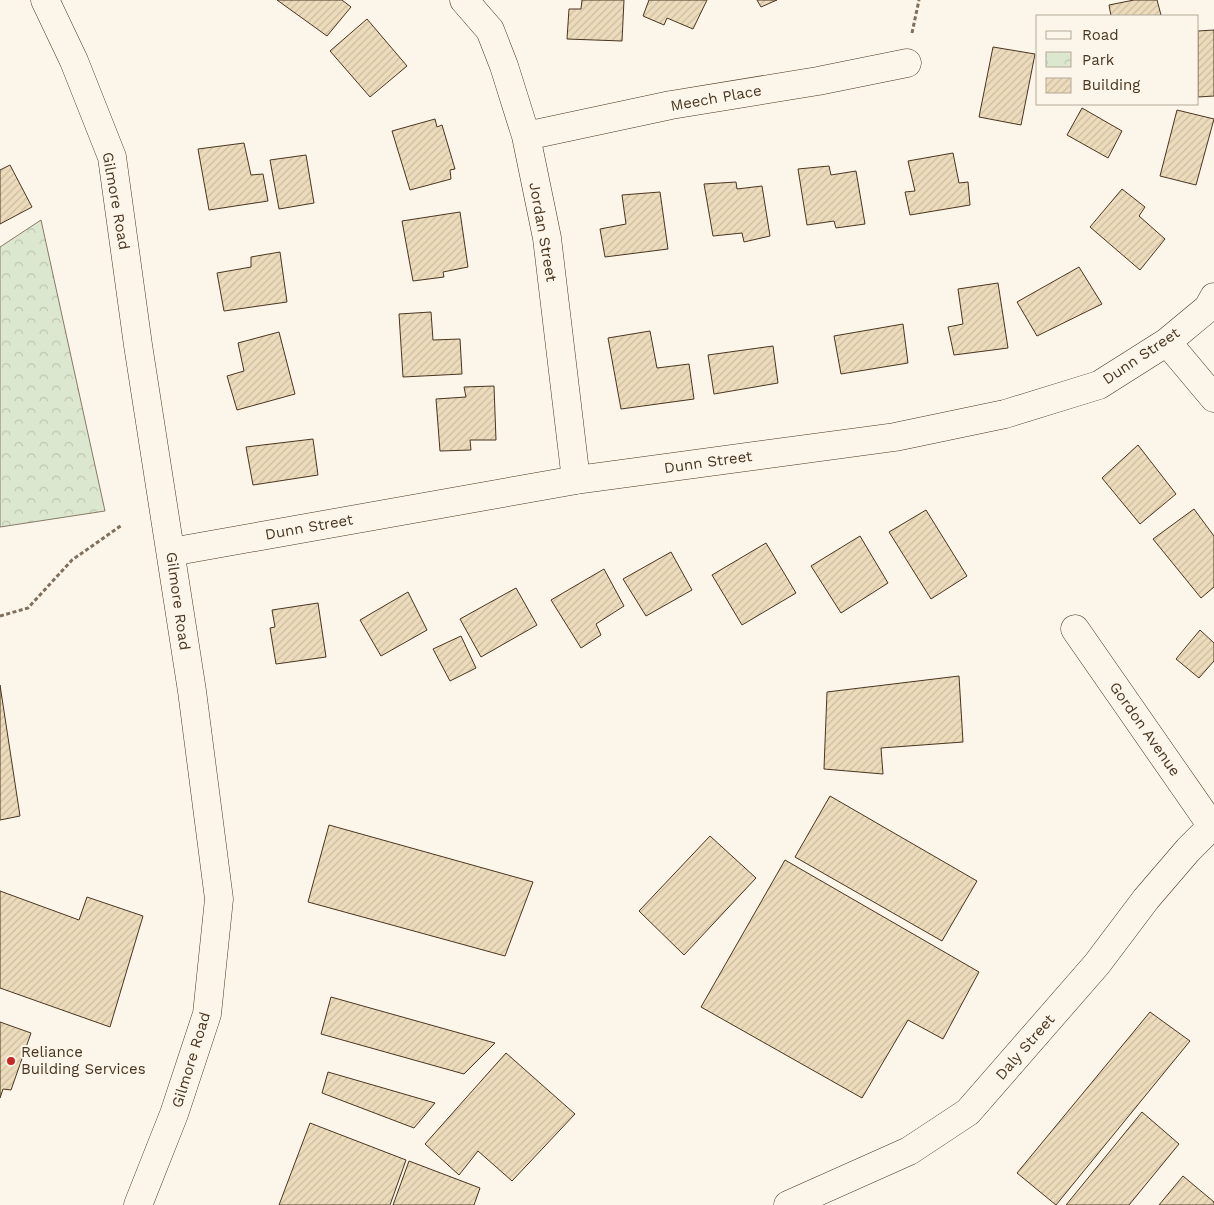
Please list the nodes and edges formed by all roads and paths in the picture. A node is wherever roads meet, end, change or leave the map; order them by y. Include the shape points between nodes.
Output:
1 (45, 0) edge
2 (464, 0) edge
3 (907, 63) dead end
4 (526, 136) junction
5 (1214, 297) edge
6 (1167, 342) junction
7 (1214, 398) edge
8 (576, 480) junction
9 (122, 525) dead end
10 (171, 552) junction
11 (0, 616) edge
12 (1075, 629) dead end
13 (1213, 827) edge
14 (138, 1205) edge
15 (788, 1205) edge

1 - 10 street, Gilmore Road via 74,61 112,157
2 - 4 street, Jordan Street via 490,30
3 - 4 street, Meech Place via 671,105
4 - 8 street, Jordan Street via 546,238
5 - 6 street, Dunn Street via 1208,308
6 - 7 street
6 - 8 street, Dunn Street via 1099,385 1004,414 895,437
8 - 10 street, Dunn Street
9 - 11 path via 72,560 28,608
10 - 14 street, Gilmore Road via 219,899 207,1014 174,1114
12 - 13 street, Gordon Avenue
13 - 15 street, Daly Street via 1182,857 1097,964 968,1112 909,1151

